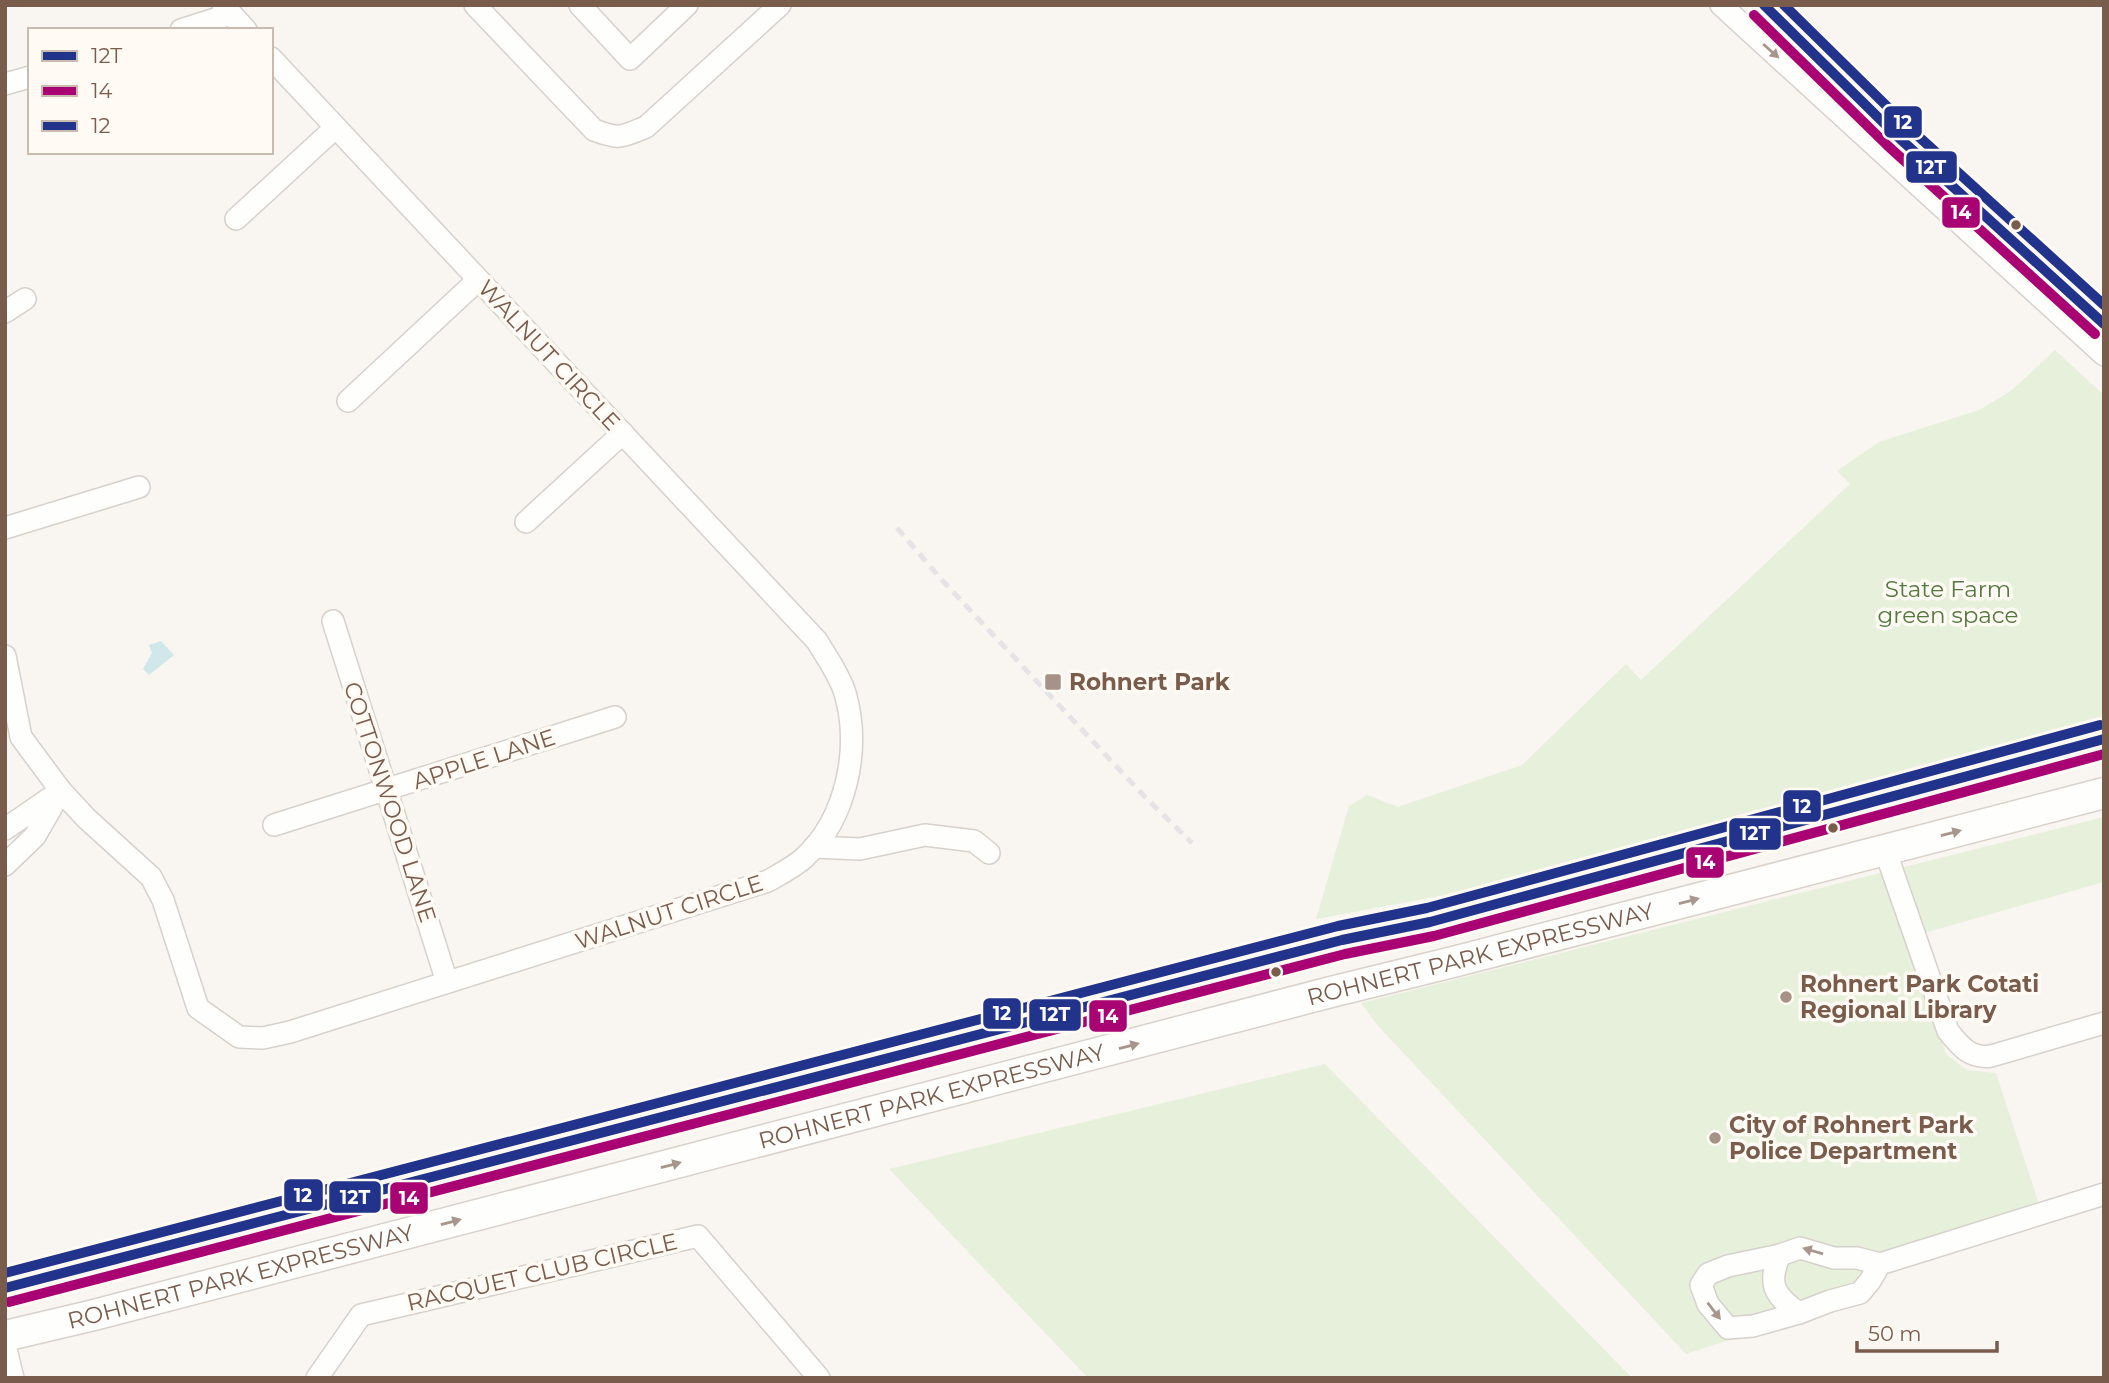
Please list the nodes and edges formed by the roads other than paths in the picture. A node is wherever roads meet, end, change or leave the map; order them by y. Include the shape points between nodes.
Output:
1 (475, 5) edge
2 (580, 5) edge
3 (687, 5) edge
4 (780, 5) edge
5 (1721, 5) edge
6 (1764, 5) edge
7 (233, 16) edge
8 (188, 28) edge
9 (273, 60) edge
10 (28, 78) edge
11 (5, 84) edge
12 (335, 128) junction
13 (236, 219) dead end
14 (478, 280) junction
15 (25, 299) dead end
16 (5, 312) edge
17 (2104, 324) edge
18 (2104, 355) edge
19 (348, 401) dead end
20 (623, 433) junction
21 (139, 488) dead end
22 (526, 522) dead end
23 (5, 528) edge
24 (333, 621) dead end
25 (5, 656) edge
26 (615, 717) dead end
27 (2104, 739) edge
28 (61, 791) junction
29 (388, 791) junction
30 (2104, 793) edge
31 (274, 825) dead end
32 (5, 829) edge
33 (814, 847) junction
34 (1885, 850) junction
35 (989, 853) dead end
36 (5, 865) edge
37 (447, 982) junction
38 (2104, 1023) edge
39 (2104, 1194) edge
40 (1780, 1255) junction
41 (1880, 1264) junction
42 (5, 1288) edge
43 (1799, 1313) junction
44 (5, 1336) edge
45 (5, 1345) edge
46 (13, 1378) edge
47 (317, 1378) edge
48 (819, 1378) edge

1 - 4 street via 594,130 614,137 646,127
2 - 3 street via 630,59
5 -> 18 street
6 - 17 street via 1897,136
7 - 8 street
9 - 12 street, WALNUT CIRCLE
10 - 11 street
12 - 13 street
12 - 14 street, WALNUT CIRCLE
14 - 19 street
14 - 20 street, WALNUT CIRCLE
15 - 16 street
20 - 22 street
20 - 33 street, WALNUT CIRCLE via 817,641 835,669 845,692 853,743 834,818
21 - 23 street
24 - 29 street, COTTONWOOD LANE
25 - 28 street, WALNUT CIRCLE via 21,737
26 - 29 street, APPLE LANE
27 - 42 main road, ROHNERT PARK EXPRESSWAY via 1430,922 1342,940
28 - 32 street
28 - 36 street via 35,836
28 - 37 street, WALNUT CIRCLE via 151,877 163,900 198,1008 239,1037 290,1032
29 - 31 street, APPLE LANE
29 - 37 street, COTTONWOOD LANE
34 -> 30 main road, ROHNERT PARK EXPRESSWAY
33 - 35 street via 860,849 925,835 974,841
33 - 37 street, WALNUT CIRCLE via 803,860 768,881
34 - 38 street via 1948,1031 1964,1050 1991,1056
44 -> 34 main road, ROHNERT PARK EXPRESSWAY
39 - 41 street
41 -> 40 street via 1800,1248
40 - 43 street via 1773,1270 1774,1289
40 -> 43 street via 1728,1266 1708,1274 1701,1285 1708,1304 1728,1328
41 - 43 street via 1860,1293
45 - 46 street
47 - 48 street, RACQUET CLUB CIRCLE via 361,1315 698,1236

